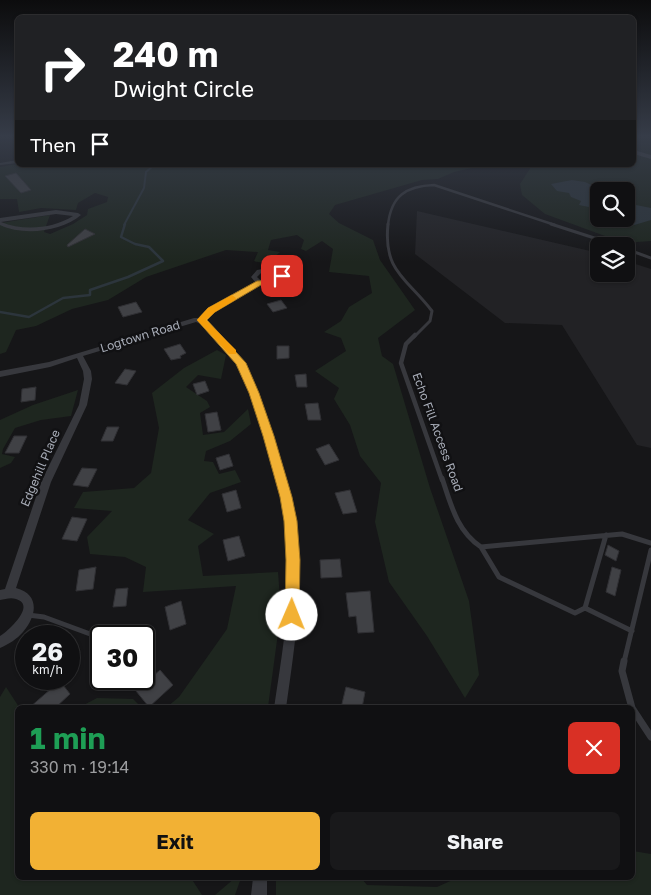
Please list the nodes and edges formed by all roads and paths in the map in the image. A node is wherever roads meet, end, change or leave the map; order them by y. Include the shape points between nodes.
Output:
1 (0, 221) edge
2 (592, 237) edge
3 (635, 252) edge
4 (651, 258) edge
5 (260, 283) dead end
6 (201, 320) junction
7 (79, 355) junction
8 (0, 374) edge
9 (606, 535) junction
10 (651, 542) edge
11 (481, 547) junction
12 (651, 550) edge
13 (5, 594) edge
14 (585, 608) junction
15 (28, 615) junction
16 (632, 632) junction
17 (90, 634) edge
18 (0, 642) edge
19 (280, 705) edge
20 (631, 705) edge
21 (635, 713) edge
22 (651, 737) edge
23 (260, 880) edge
24 (259, 895) edge

1 - 1 street via 16,229 47,227 78,215 56,212
2 - 11 lane, Echo Fill Access Road via 434,185 412,187 402,194 387,218 389,257 393,266 432,312 430,321 406,344 401,362 459,526
3 - 4 lane
5 - 6 street via 211,310
6 - 7 street, Logtown Road
6 - 19 street via 231,350 246,373 286,497 293,560 292,608
7 - 8 street, Logtown Road
7 - 13 street, Edgehill Place via 88,379 84,399 46,482
9 - 10 lane via 622,534
9 - 11 lane
9 - 14 lane
11 - 14 lane via 499,577 575,613
12 - 16 lane
13 - 15 street, Edgehill Place via 19,594 26,600
14 - 16 lane
15 - 17 lane via 44,617
15 - 18 street via 19,629
16 - 20 lane via 622,671
21 - 22 lane
23 - 24 street

